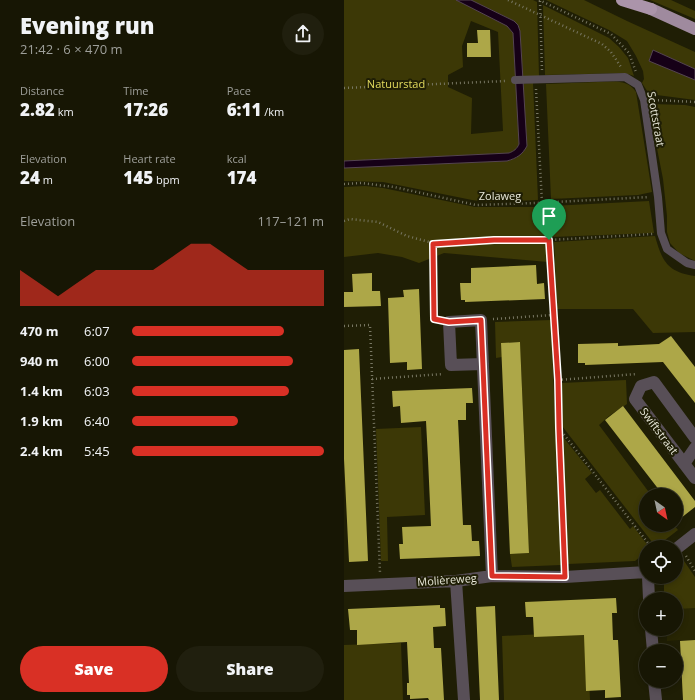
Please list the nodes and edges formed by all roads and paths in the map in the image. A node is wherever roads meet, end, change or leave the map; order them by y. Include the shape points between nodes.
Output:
1 (508, 0) edge
2 (540, 0) edge
3 (622, 0) edge
4 (635, 0) edge
5 (651, 9) junction
6 (540, 15) junction
7 (695, 29) edge
8 (625, 77) junction
9 (515, 80) joint
10 (539, 80) junction
11 (638, 85) junction
12 (344, 88) edge
13 (644, 100) junction
14 (695, 102) edge
15 (344, 184) edge
16 (658, 197) junction
17 (542, 203) junction
18 (548, 203) junction
19 (344, 221) edge
20 (662, 233) junction
21 (549, 240) junction
22 (433, 244) junction
23 (695, 265) edge
24 (553, 315) junction
25 (481, 320) junction
26 (449, 322) junction
27 (344, 326) edge
28 (483, 364) junction
29 (443, 374) dead end
30 (372, 379) junction
31 (558, 380) junction
32 (654, 382) junction
33 (559, 428) junction
34 (695, 438) edge
35 (695, 448) edge
36 (684, 464) junction
37 (695, 478) edge
38 (695, 534) edge
39 (646, 540) edge
40 (683, 543) edge
41 (683, 554) edge
42 (695, 571) edge
43 (639, 572) edge
44 (492, 576) junction
45 (565, 577) junction
46 (456, 580) junction
47 (381, 584) junction
48 (344, 586) edge
49 (655, 688) edge
50 (464, 700) edge
51 (656, 700) edge

1 - 6 path
2 - 6 path
2 - 11 path via 610,34 629,53 638,76
3 - 5 highway
4 - 5 highway
5 - 7 highway
6 - 8 path via 602,44 618,62
6 - 10 path
8 - 10 lane
8 - 11 lane, Scottstraat
9 - 10 lane
9 - 12 path
10 - 17 path
11 - 13 lane, Scottstraat
13 - 14 path
13 - 16 lane, Scottstraat
15 - 17 path, Zolaweg via 361,183 394,187 476,205
16 - 18 path, Zolaweg
16 - 20 lane, Scottstraat
17 - 18 path, Zolaweg
18 - 21 path
19 - 22 path via 350,219 378,222 407,236
20 - 21 path
20 - 23 lane, Scottstraat via 667,249 687,264
21 - 22 path
21 - 24 path
22 - 26 path via 434,319
24 - 25 path
24 - 31 path
25 - 26 street
25 - 28 street
26 - 28 street via 451,365
27 - 30 path via 370,325
28 - 44 street
29 - 30 path
30 - 47 path
31 - 32 path via 647,373
31 - 33 path
32 - 34 street
32 - 36 street, Swiftstraat via 641,386 635,399
33 - 39 path
33 - 45 path
35 - 36 street, Swiftstraat
36 - 37 street, Swiftstraat
38 - 40 street
41 - 42 path
43 - 45 street, Molièreweg
44 - 45 street, Molièreweg
44 - 46 street, Molièreweg
46 - 47 street, Molièreweg
46 - 50 street
47 - 48 street, Molièreweg
49 - 51 street

